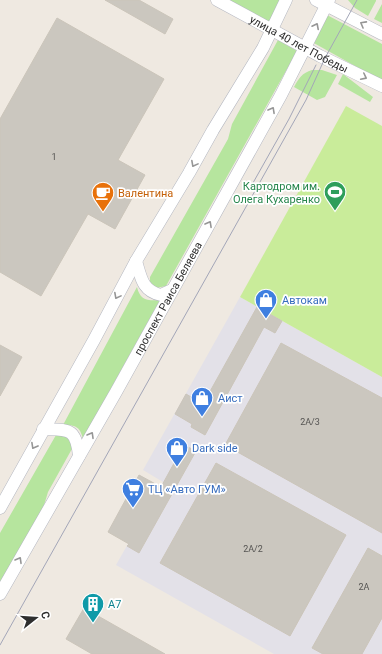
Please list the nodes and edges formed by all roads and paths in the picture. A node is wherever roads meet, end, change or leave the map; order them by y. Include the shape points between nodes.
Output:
1 (217, 0) edge
2 (286, 0) edge
3 (324, 2) edge
4 (272, 30) junction
5 (382, 34) edge
6 (305, 47) junction
7 (382, 86) edge
8 (136, 261) junction
9 (172, 290) junction
10 (43, 429) junction
11 (79, 456) junction
12 (0, 508) edge
13 (0, 594) edge

1 - 4 street, улица 40 лет Победы
2 - 4 street
5 -> 3 street
6 -> 3 street, проспект Раиса Беляева
4 - 6 street, улица 40 лет Победы
4 -> 8 street
6 -> 7 street, улица 40 лет Победы
9 -> 6 street, проспект Раиса Беляева
8 - 9 street via 145,288 161,295
8 -> 10 street
11 -> 9 street, проспект Раиса Беляева
10 - 11 street via 67,430 74,436
10 -> 12 street
13 -> 11 street, проспект Раиса Беляева

